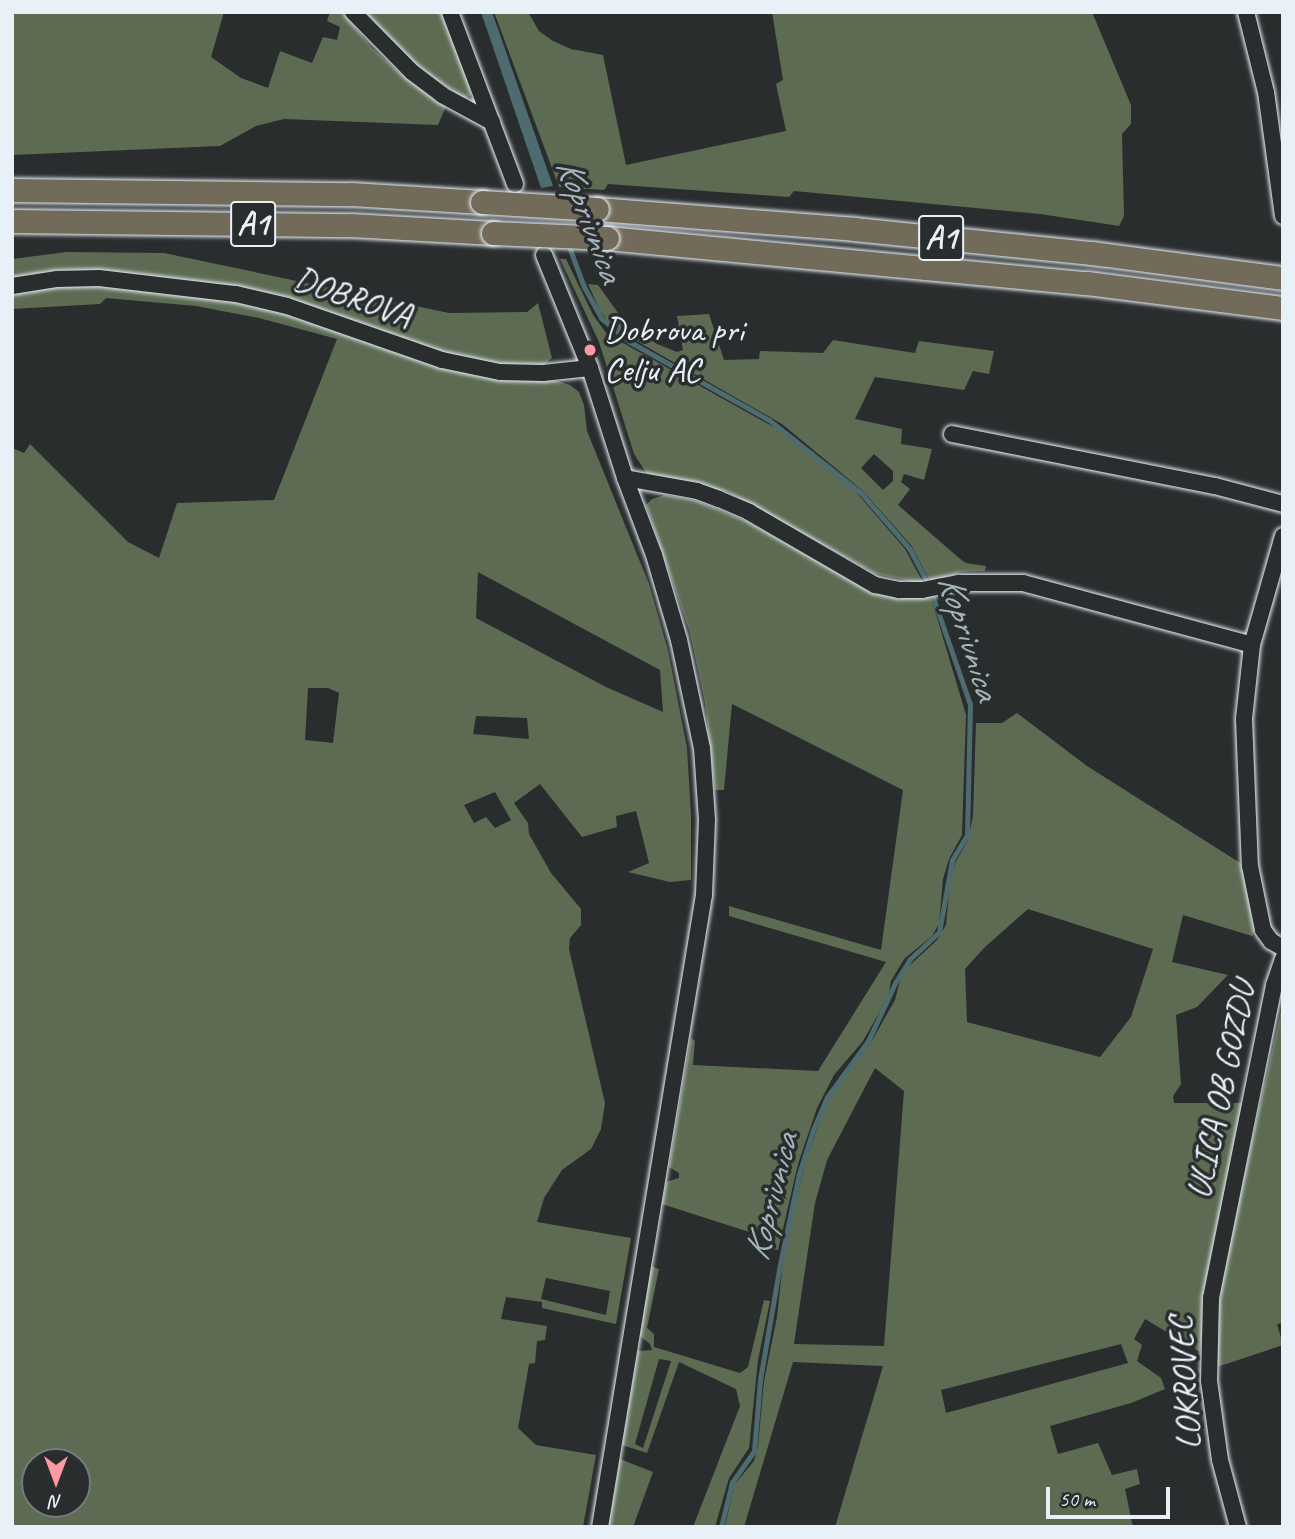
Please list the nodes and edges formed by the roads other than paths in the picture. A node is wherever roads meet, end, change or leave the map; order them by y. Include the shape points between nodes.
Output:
1 (354, 12) edge
2 (450, 12) edge
3 (1246, 12) edge
4 (492, 121) junction
5 (515, 184) dead end
6 (12, 190) edge
7 (1283, 216) edge
8 (12, 221) edge
9 (544, 255) dead end
10 (1283, 278) edge
11 (12, 286) edge
12 (1283, 308) edge
13 (590, 368) junction
14 (952, 434) dead end
15 (625, 478) junction
16 (1283, 504) edge
17 (1283, 536) edge
18 (1252, 645) junction
19 (1283, 948) edge
20 (1283, 960) edge
21 (1223, 1234) joint
22 (600, 1527) edge
23 (1238, 1527) edge

1 - 4 street via 385,47 442,95
2 - 4 street
3 - 7 street via 1266,92
4 - 5 street
6 - 10 highway, A1, bridge via 351,194 597,209 854,229
8 - 12 highway, A1, bridge via 350,225 607,238 1074,281
9 - 13 street
11 - 13 street, DOBROVA via 99,278 236,294 287,306 442,360 500,372
13 - 15 street
14 - 16 street via 1215,486
15 - 18 street via 719,499 875,585 922,590 959,583 1023,583
15 - 22 street via 679,640 702,748 707,820 704,895
17 - 18 street
18 - 19 street via 1244,719 1247,847 1263,930
20 - 21 street, ULICA OB GOZDU
21 - 23 street, LOKROVEC via 1211,1297 1209,1381 1220,1460

